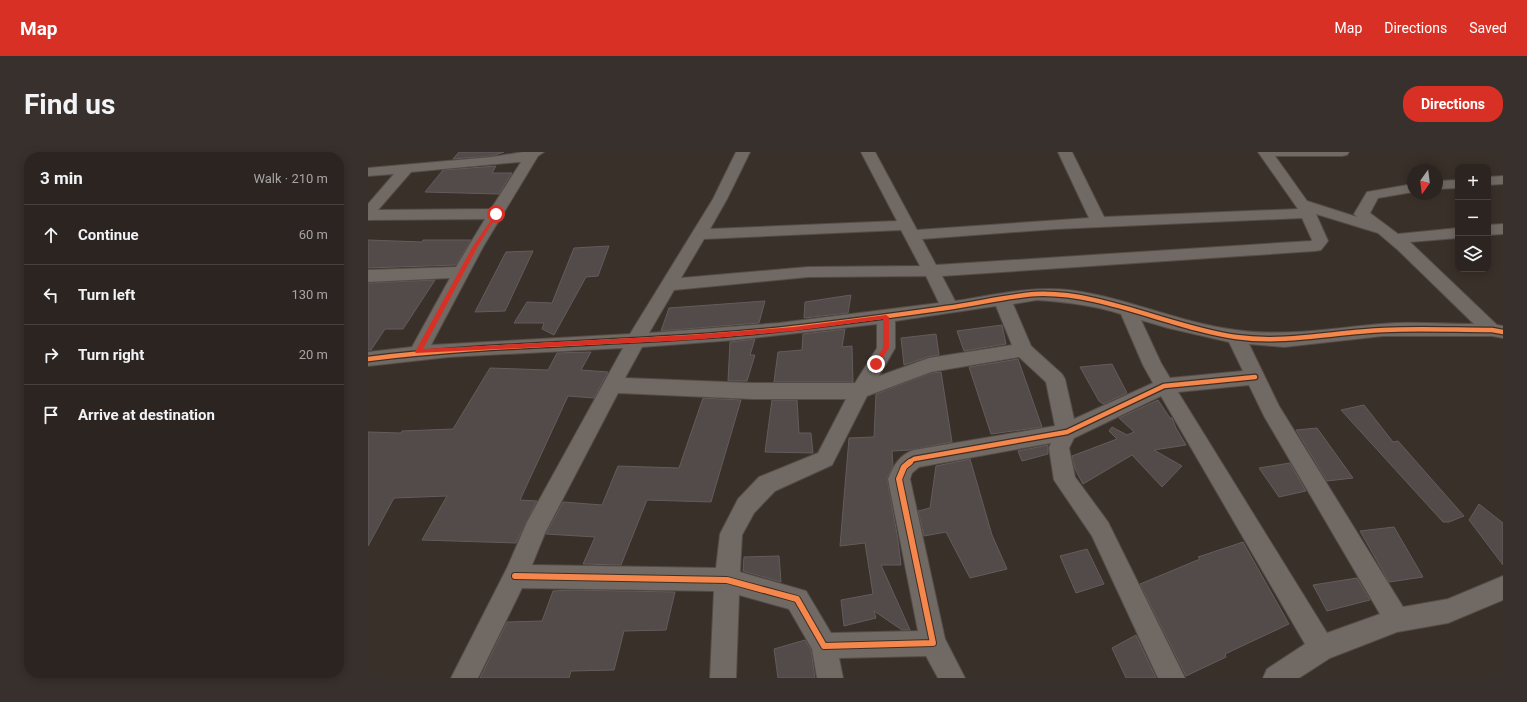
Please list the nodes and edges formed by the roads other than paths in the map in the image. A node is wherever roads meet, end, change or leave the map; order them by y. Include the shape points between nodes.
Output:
1 (743, 152) edge
2 (868, 152) edge
3 (1065, 152) edge
4 (1265, 152) edge
5 (1342, 152) edge
6 (535, 153) edge
7 (407, 168) junction
8 (368, 172) edge
9 (1503, 180) edge
10 (1491, 181) edge
11 (1455, 184) edge
12 (1443, 185) edge
13 (1407, 189) edge
14 (1306, 208) junction
15 (368, 214) edge
16 (496, 214) junction
17 (1099, 223) junction
18 (1503, 229) edge
19 (908, 230) junction
20 (1491, 230) edge
21 (1455, 233) edge
22 (699, 234) junction
23 (1390, 236) junction
24 (930, 271) junction
25 (462, 272) junction
26 (368, 276) edge
27 (669, 285) junction
28 (1002, 299) junction
29 (950, 307) junction
30 (1128, 310) junction
31 (886, 317) junction
32 (1498, 331) edge
33 (1236, 337) junction
34 (636, 340) junction
35 (1023, 350) junction
36 (418, 352) junction
37 (368, 359) edge
38 (1255, 377) junction
39 (613, 385) junction
40 (1164, 386) junction
41 (860, 391) junction
42 (1068, 432) junction
43 (515, 576) junction
44 (727, 580) junction
45 (1503, 588) edge
46 (1396, 620) junction
47 (933, 643) junction
48 (824, 646) junction
49 (1322, 648) junction
50 (464, 678) edge
51 (723, 678) edge
52 (830, 678) edge
53 (952, 678) edge
54 (1172, 678) edge
55 (1276, 678) edge

1 - 22 street via 720,200
2 - 19 street
3 - 17 street
4 - 5 street
4 - 14 street
6 - 7 street via 492,161
6 - 16 street
7 - 8 street
7 - 15 street
9 - 10 street
11 - 12 street
13 - 23 street via 1372,195 1362,214
14 - 17 street
14 - 23 street
14 - 24 street via 1320,241 1315,246
15 - 16 street
16 - 25 street
17 - 19 street
18 - 20 street
19 - 22 street
19 - 24 street
21 - 23 street
22 - 27 street
23 - 32 street
24 - 27 street via 808,272
24 - 29 street
25 - 26 street
25 - 36 street
27 - 34 street
28 - 29 street
28 - 30 street via 1037,294 1069,296
28 - 35 street
29 - 31 street
30 - 33 street
30 - 40 street
31 - 34 street via 794,329
31 - 41 street via 886,348
32 - 33 street via 1383,330 1284,340
33 - 38 street
34 - 36 street
34 - 39 street
35 - 41 street via 929,365
35 - 42 street via 1055,379
36 - 37 street
38 - 40 street
38 - 46 street via 1271,410
39 - 41 street via 752,391
39 - 43 street via 536,529
40 - 42 street
40 - 49 street
41 - 44 street via 825,459 767,484 746,506 731,534
42 - 47 street via 914,459 904,467 899,479
42 - 54 street via 1059,448 1066,480 1100,529
43 - 44 street
43 - 50 street
44 - 48 street via 797,599
44 - 51 street
45 - 46 street via 1448,610
46 - 49 street
47 - 48 street
47 - 53 street
48 - 52 street
49 - 55 street

